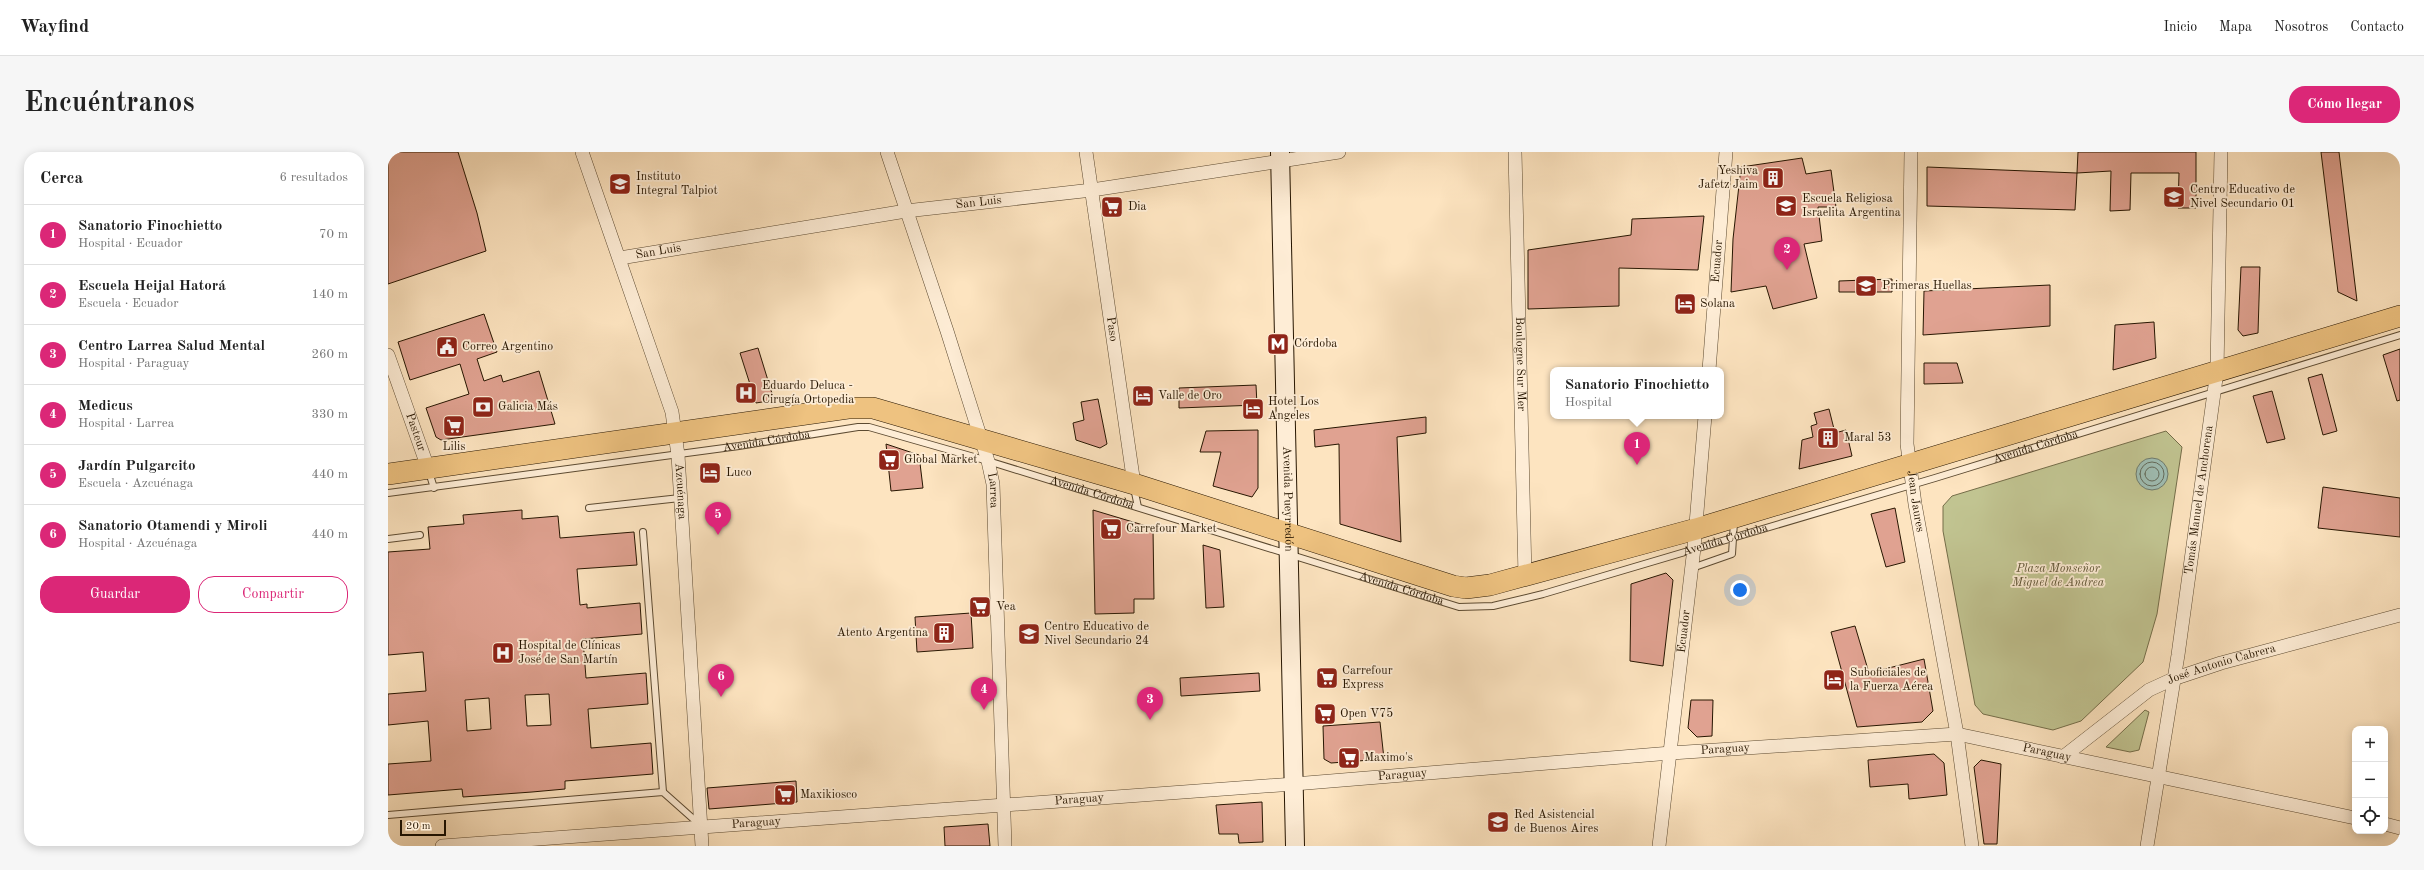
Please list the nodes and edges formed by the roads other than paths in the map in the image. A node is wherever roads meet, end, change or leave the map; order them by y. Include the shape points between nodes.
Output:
1 (582, 152) edge
2 (887, 152) edge
3 (1086, 152) edge
4 (1340, 152) edge
5 (1515, 152) edge
6 (1726, 152) edge
7 (1911, 152) edge
8 (2221, 152) edge
9 (1280, 157) edge
10 (1092, 190) junction
11 (906, 211) junction
12 (620, 258) junction
13 (2400, 316) edge
14 (2400, 335) edge
15 (388, 355) edge
16 (1709, 367) edge
17 (2217, 371) junction
18 (2214, 392) junction
19 (1705, 419) edge
20 (675, 433) junction
21 (981, 438) junction
22 (678, 455) junction
23 (988, 461) junction
24 (428, 468) junction
25 (388, 474) edge
26 (1910, 475) junction
27 (1134, 484) junction
28 (434, 488) junction
29 (388, 493) edge
30 (680, 498) junction
31 (1138, 507) junction
32 (589, 508) dead end
33 (1734, 527) junction
34 (643, 532) dead end
35 (420, 535) dead end
36 (1695, 538) junction
37 (388, 539) edge
38 (1289, 545) junction
39 (1692, 568) junction
40 (1525, 576) junction
41 (2400, 615) edge
42 (2173, 679) junction
43 (1957, 734) junction
44 (1671, 753) junction
45 (2063, 757) junction
46 (2158, 776) junction
47 (1294, 784) junction
48 (663, 792) junction
49 (1005, 804) junction
50 (388, 815) edge
51 (2352, 817) edge
52 (2388, 825) edge
53 (702, 827) junction
54 (2400, 828) edge
55 (442, 846) edge
56 (702, 846) edge
57 (1005, 846) edge
58 (1295, 846) edge
59 (1659, 846) edge
60 (1972, 846) edge
61 (2147, 846) edge

1 - 12 street, Azcuénaga
2 - 11 street, Larrea
3 - 10 street, Paso
4 - 9 street, San Luis
5 - 40 street, Boulogne Sur Mer
6 - 16 street, Ecuador
7 - 26 street, Jean Jaures via 1907,444
8 - 17 street, Tomás Manuel de Anchorena
9 - 10 street, San Luis
9 - 38 main road, Avenida Pueyrredón
10 - 11 street, San Luis
10 - 27 street, Paso
11 - 12 street, San Luis
11 - 21 street, Larrea
12 - 20 street, Azcuénaga via 672,412
13 - 17 main road, Avenida Córdoba
14 - 18 lane, Avenida Córdoba
15 - 24 street, Pasteur
17 - 18 street, Tomás Manuel de Anchorena
17 - 26 main road, Avenida Córdoba
18 - 26 lane, Avenida Córdoba
18 - 42 street, Tomás Manuel de Anchorena
19 - 36 street, Ecuador
20 - 21 main road, Avenida Córdoba via 860,408 896,413
20 - 22 street, Azcuénaga
20 - 24 main road, Avenida Córdoba
21 - 23 street, Larrea
21 - 27 main road, Avenida Córdoba
22 - 23 lane, Avenida Córdoba via 858,427 882,430
22 - 28 lane, Avenida Córdoba
22 - 30 street, Azcuénaga
23 - 31 lane, Avenida Córdoba
23 - 49 street, Larrea via 993,484
24 - 25 main road, Avenida Córdoba
24 - 28 lane, Pasteur
26 - 33 main road, Avenida Córdoba
26 - 43 street, Jean Jaures
27 - 31 lane, Paso
27 - 38 main road, Avenida Córdoba
28 - 29 lane, Avenida Córdoba
30 - 32 lane
30 - 53 street, Azcuénaga
31 - 38 lane, Avenida Córdoba
33 - 36 main road, Avenida Córdoba
33 - 39 lane via 1732,554
34 - 48 lane
35 - 37 lane
36 - 38 lane, Avenida Córdoba via 1543,594 1476,608 1459,607
36 - 39 street, Ecuador
36 - 40 main road, Avenida Córdoba
38 - 40 main road, Avenida Córdoba via 1453,586 1478,587
38 - 47 main road, Avenida Pueyrredón
39 - 44 street, Ecuador
41 - 42 street, José Antonio Cabrera via 2221,663
42 - 45 street, José Antonio Cabrera via 2149,690
42 - 46 street, Tomás Manuel de Anchorena
43 - 44 street, Paraguay
43 - 45 street, Paraguay
43 - 60 street, Jean Jaures
44 - 47 street, Paraguay
44 - 59 street, Ecuador
45 - 46 street, Paraguay
46 - 51 street, Paraguay
46 - 61 street, Tomás Manuel de Anchorena
47 - 49 street, Paraguay
47 - 58 main road, Avenida Pueyrredón
48 - 50 lane
48 - 53 lane
49 - 53 street, Paraguay
49 - 57 street, Larrea
52 - 54 street
53 - 55 street, Paraguay
53 - 56 street, Azcuénaga

